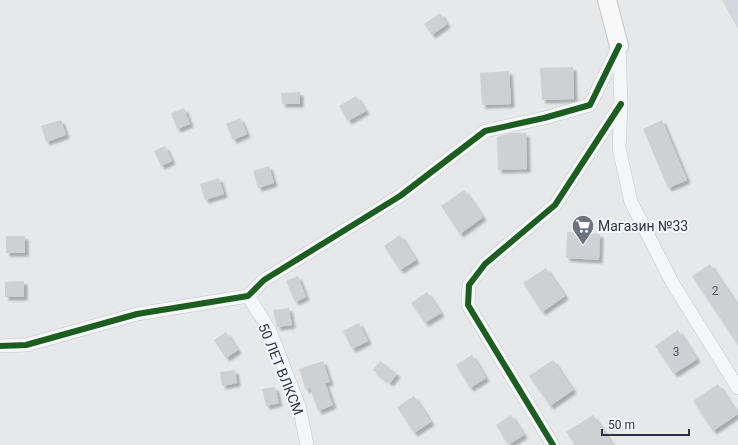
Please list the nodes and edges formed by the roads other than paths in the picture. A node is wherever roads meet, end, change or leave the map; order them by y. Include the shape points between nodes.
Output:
1 (607, 0) edge
2 (619, 46) junction
3 (621, 104) junction
4 (248, 296) junction
5 (0, 346) edge
6 (738, 388) edge
7 (307, 445) edge
8 (553, 445) edge

1 - 2 street
2 - 3 street
2 - 4 street via 590,105 485,131 400,196 264,280
3 - 6 street via 619,148 631,202 673,284
3 - 8 street via 555,205 485,264 469,285 468,304
4 - 5 street via 137,314 26,345
4 - 7 street, 50 ЛЕТ ВЛКСМ via 270,331 299,406

